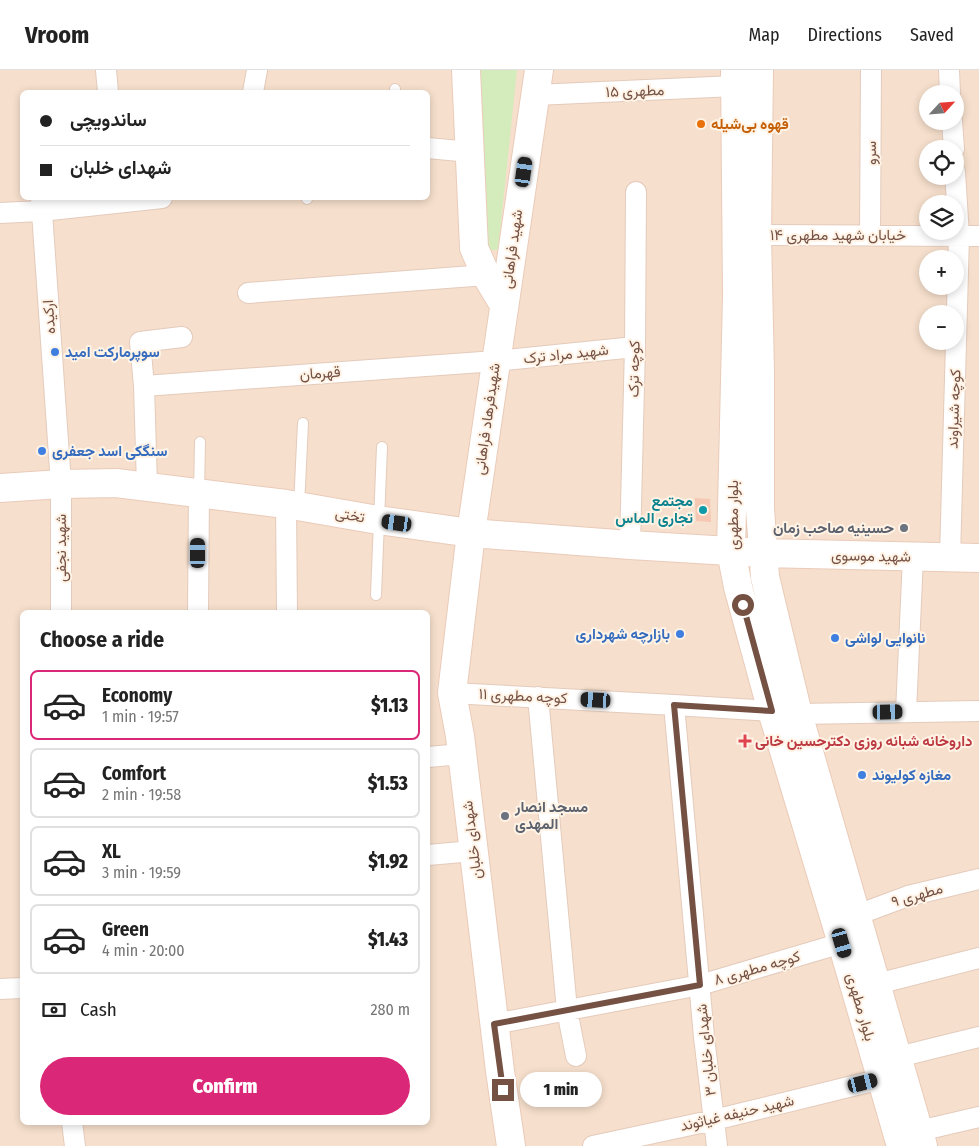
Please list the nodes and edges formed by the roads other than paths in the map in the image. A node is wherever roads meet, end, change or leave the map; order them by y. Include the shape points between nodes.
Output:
1 (106, 70) edge
2 (257, 70) edge
3 (466, 70) edge
4 (759, 70) edge
5 (872, 70) edge
6 (949, 70) edge
7 (735, 78) edge
8 (537, 83) edge
9 (950, 85) edge
10 (108, 90) edge
11 (253, 90) edge
12 (430, 148) edge
13 (470, 152) junction
14 (636, 192) dead end
15 (122, 200) edge
16 (41, 204) edge
17 (0, 213) edge
18 (757, 235) junction
19 (870, 236) junction
20 (919, 236) edge
21 (964, 236) edge
22 (979, 236) edge
23 (959, 240) edge
24 (486, 275) junction
25 (248, 293) dead end
26 (504, 306) junction
27 (182, 337) dead end
28 (635, 347) junction
29 (496, 360) junction
30 (144, 386) junction
31 (304, 423) dead end
32 (200, 442) dead end
33 (382, 447) dead end
34 (61, 484) junction
35 (148, 486) junction
36 (0, 488) edge
37 (199, 494) junction
38 (292, 505) junction
39 (378, 520) junction
40 (471, 533) junction
41 (630, 545) junction
42 (731, 551) junction
43 (763, 554) junction
44 (913, 557) junction
45 (950, 557) junction
46 (979, 558) edge
47 (376, 595) dead end
48 (61, 610) edge
49 (198, 610) edge
50 (287, 610) edge
51 (452, 693) junction
52 (538, 697) junction
53 (674, 705) junction
54 (979, 711) edge
55 (786, 712) junction
56 (906, 712) junction
57 (462, 754) junction
58 (430, 757) edge
59 (473, 850) junction
60 (430, 855) edge
61 (979, 880) edge
62 (857, 916) junction
63 (842, 943) junction
64 (979, 958) edge
65 (877, 984) junction
66 (700, 985) junction
67 (20, 988) edge
68 (0, 989) edge
69 (567, 1010) junction
70 (494, 1024) junction
71 (979, 1037) edge
72 (576, 1056) dead end
73 (898, 1057) junction
74 (881, 1079) junction
75 (979, 1117) edge
76 (714, 1120) junction
77 (72, 1125) edge
78 (914, 1141) edge
79 (75, 1146) edge
80 (511, 1146) edge
81 (593, 1146) edge
82 (717, 1146) edge

1 - 10 street
2 - 11 street
3 - 13 main road, شهید فراهانی
4 - 18 main road, بلوار مطهری
5 - 19 street, سرو
6 - 9 street
7 - 8 street, مطهری ۱۵
7 - 42 main road, بلوار مطهری via 737,296
8 - 26 main road, شهید فراهانی
12 - 13 street
13 - 24 main road, شهید فراهانی via 474,248
14 - 28 street, کوچه ترک
15 - 16 street
16 - 17 street
16 - 34 street, ارکیده
18 - 19 street, خیابان شهید مطهری ۱۴
18 - 43 main road, بلوار مطهری
19 - 20 street, خیابان شهید مطهری ۱۴
21 - 22 street, خیابان شهید مطهری ۱۴
23 - 45 street, کوچه شیراوند
24 - 25 street
24 - 26 main road, شهید فراهانی
26 - 29 main road, شهیدفرهاد فراهانی
27 - 30 street via 140,342
28 - 29 street, شهید مراد ترک
28 - 41 street, کوچه ترک
29 - 30 street, قهرمان
29 - 40 main road, شهیدفرهاد فراهانی
30 - 35 street
31 - 38 lane
32 - 37 lane
33 - 39 lane
34 - 35 main road, تختی
34 - 36 main road, تختی
34 - 48 street, شهید نجفی
35 - 37 main road, تختی
37 - 38 main road, تختی
37 - 49 street
38 - 39 main road, تختی
38 - 50 street
39 - 40 main road, تختی
39 - 47 lane
40 - 41 main road, تختی
40 - 51 main road, شهدای خلبان
41 - 42 main road, تختی
42 - 43 main road, شهید موسوی
42 - 55 main road, بلوار مطهری via 738,588
43 - 44 main road, شهید موسوی
43 - 55 main road, بلوار مطهری
44 - 45 main road, شهید موسوی
44 - 56 street
45 - 46 main road, شهید موسوی
51 - 52 street, کوچه مطهری ۱۱
51 - 57 main road, شهدای خلبان
52 - 53 street, کوچه مطهری ۱۱
52 - 69 street
53 - 55 street, کوچه مطهری ۱۱
53 - 66 street, شهدای خلبان ۳
54 - 56 street, کوچه مطهری ۱۱
55 - 56 street, کوچه مطهری ۱۱
55 - 62 main road, بلوار مطهری
55 - 63 main road, بلوار مطهری
57 - 58 street
57 - 59 main road, شهدای خلبان
59 - 60 street
59 - 70 main road, شهدای خلبان
61 - 62 street, مطهری ۹ via 908,896
62 - 65 main road, بلوار مطهری
63 - 66 street, کوچه مطهری ۸
63 - 74 main road, بلوار مطهری
64 - 65 street
65 - 73 main road, بلوار مطهری
66 - 69 street, کوچه مطهری ۸
66 - 76 street, شهدای خلبان ۳
67 - 68 street
69 - 70 street, کوچه مطهری ۸
69 - 72 street
70 - 80 main road, شهدای خلبان
71 - 73 street
73 - 78 main road, بلوار مطهری
74 - 76 street, شهید حنیفه غیاثوند
74 - 78 main road, بلوار مطهری
75 - 78 street
76 - 81 street, شهید حنیفه غیاثوند
76 - 82 street, شهدای خلبان ۳
77 - 79 street

